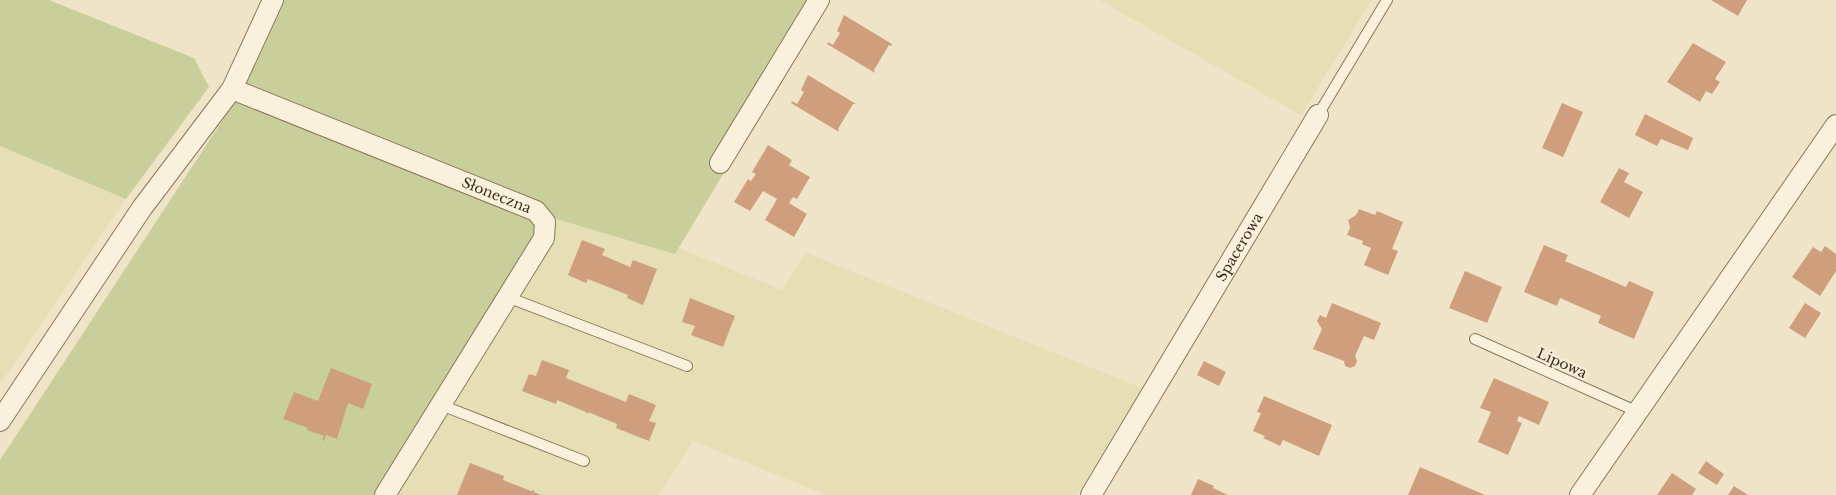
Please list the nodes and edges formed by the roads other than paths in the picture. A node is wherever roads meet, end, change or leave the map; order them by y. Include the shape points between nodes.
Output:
1 (273, 0) edge
2 (819, 0) edge
3 (1387, 0) edge
4 (232, 88) junction
5 (1318, 115) joint
6 (1836, 126) edge
7 (720, 163) dead end
8 (507, 298) junction
9 (1475, 338) dead end
10 (687, 366) dead end
11 (440, 405) junction
12 (1638, 412) junction
13 (0, 422) edge
14 (584, 461) dead end
15 (385, 495) edge
16 (1091, 495) edge
17 (1580, 495) edge

1 - 4 street
2 - 7 street
3 - 5 lane, Spacerowa
4 - 8 street, Słoneczna via 536,211 545,222 544,238
4 - 13 street via 142,208
5 - 16 street, Spacerowa
6 - 12 street
8 - 10 lane
8 - 11 street, Słoneczna
9 - 12 lane, Lipowa
11 - 14 lane
11 - 15 street, Słoneczna
12 - 17 street

